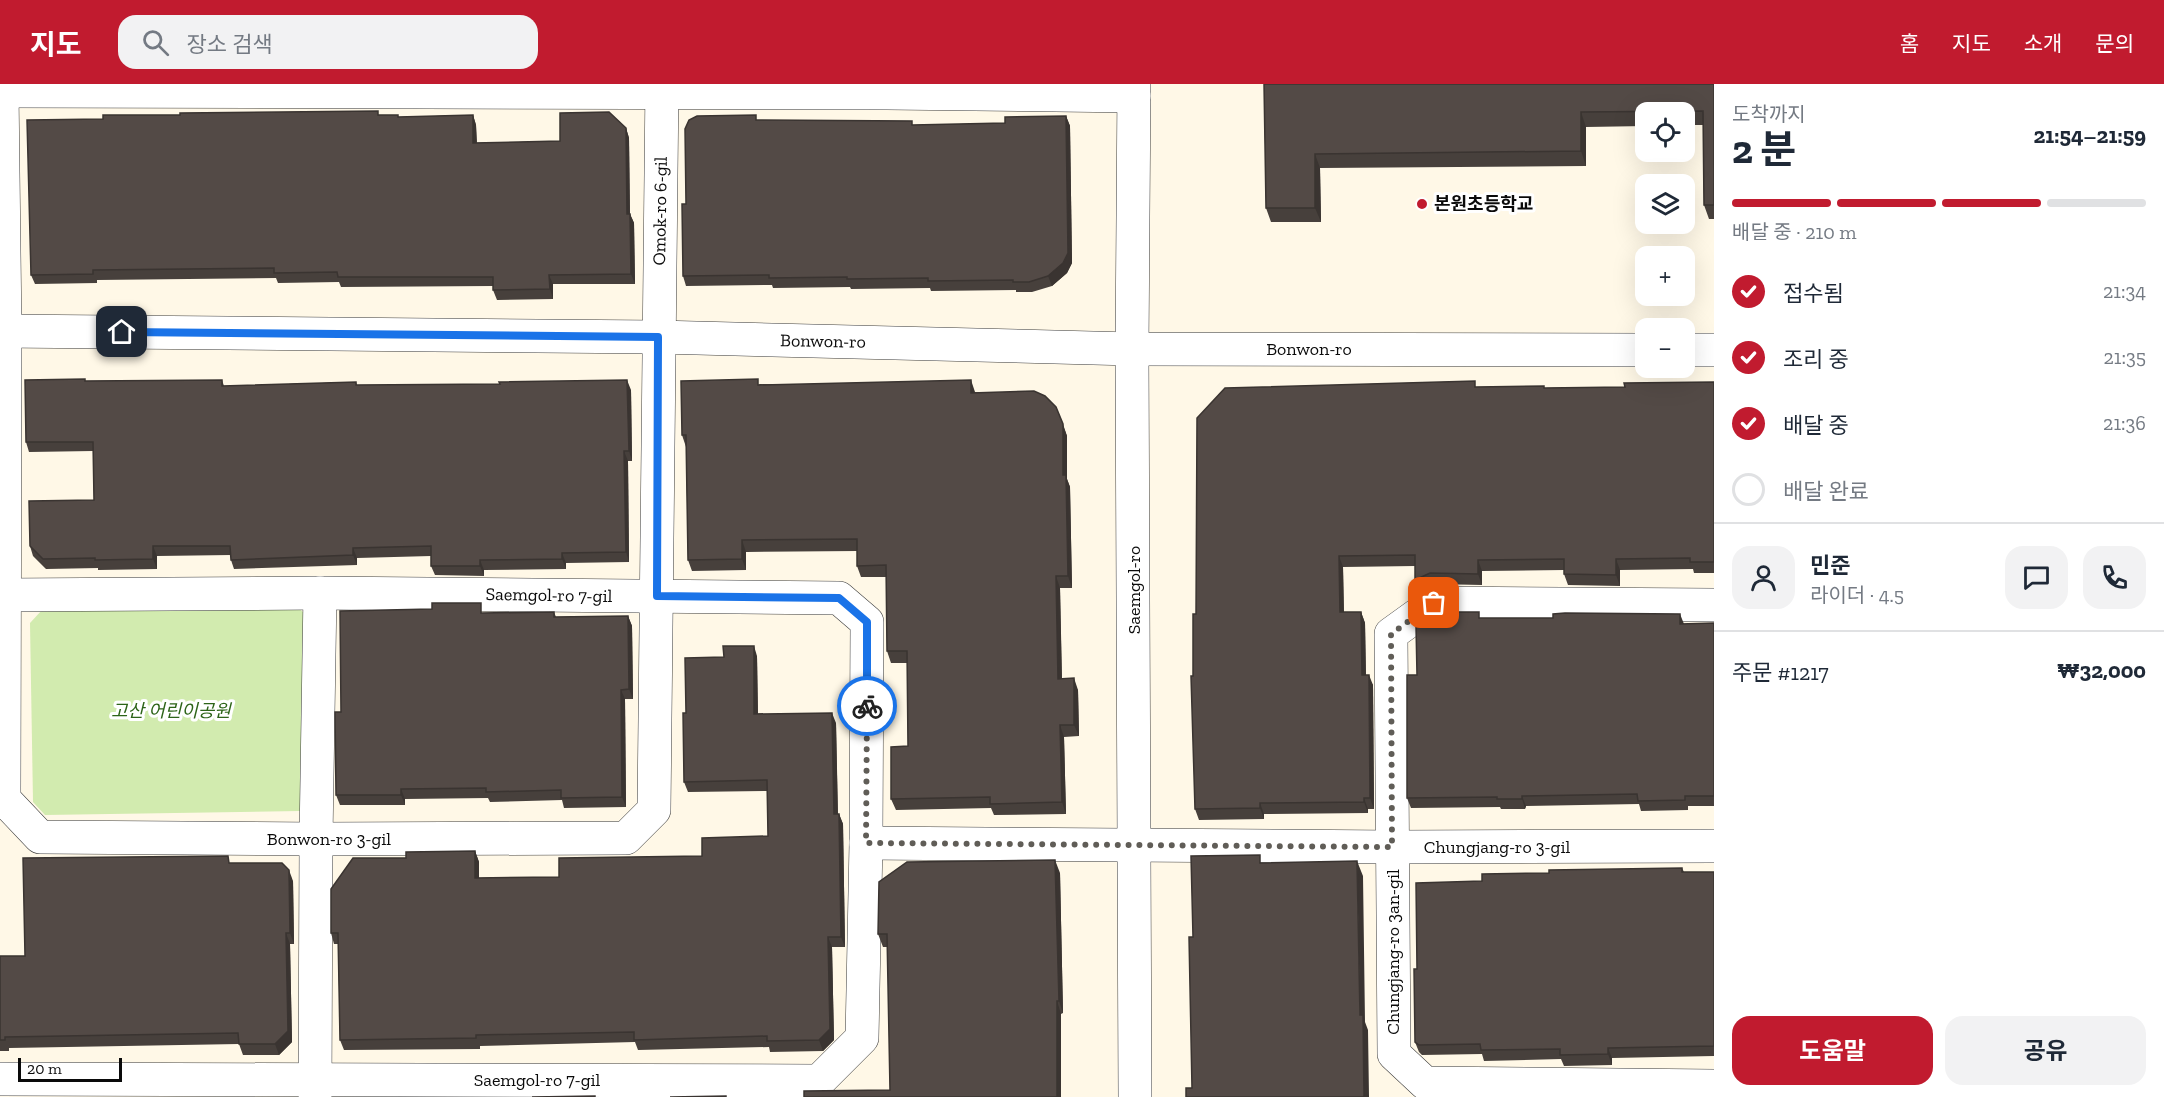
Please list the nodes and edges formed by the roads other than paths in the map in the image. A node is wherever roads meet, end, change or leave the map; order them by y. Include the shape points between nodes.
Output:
1 (208, 88) edge
2 (662, 88) edge
3 (887, 88) edge
4 (1134, 90) edge
5 (1, 91) edge
6 (3, 331) edge
7 (658, 337) junction
8 (1132, 349) junction
9 (1635, 350) edge
10 (1695, 350) edge
11 (1714, 350) edge
12 (320, 593) junction
13 (3, 595) edge
14 (657, 596) junction
15 (1714, 605) edge
16 (316, 839) junction
17 (866, 843) junction
18 (1136, 845) junction
19 (1714, 846) edge
20 (1392, 847) junction
21 (0, 1079) edge
22 (1714, 1086) edge
23 (314, 1088) edge
24 (1135, 1097) edge

1 - 2 street
1 - 5 street
2 - 3 street
2 - 7 street, Omok-ro 6-gil
3 - 4 street
4 - 8 street, Saemgol-ro
5 - 6 street, Bonwon-ro 3-gil
6 - 7 street, Bonwon-ro
6 - 13 street, Bonwon-ro 3-gil
7 - 8 street, Bonwon-ro
7 - 14 street, Bonwon-ro 3-gil
8 - 9 street, Bonwon-ro
8 - 18 street, Saemgol-ro
10 - 11 street
12 - 13 street, Saemgol-ro 7-gil
12 - 14 street, Saemgol-ro 7-gil
12 - 16 street
13 - 16 street, Bonwon-ro 3-gil via 4,799 40,837
14 - 16 street, Bonwon-ro 3-gil via 654,810 626,837
14 - 17 street, Saemgol-ro 7-gil via 839,598 867,622
15 - 20 street, Chungjang-ro 3an-gil via 1434,603 1391,634
16 - 23 street
17 - 18 street
17 - 23 street, Saemgol-ro 7-gil via 862,1038 819,1081
18 - 20 street, Chungjang-ro 3-gil
18 - 24 street, Saemgol-ro
19 - 20 street, Chungjang-ro 3-gil
20 - 22 street, Chungjang-ro 3an-gil via 1394,1054 1425,1083
21 - 23 street, Saemgol-ro 7-gil

